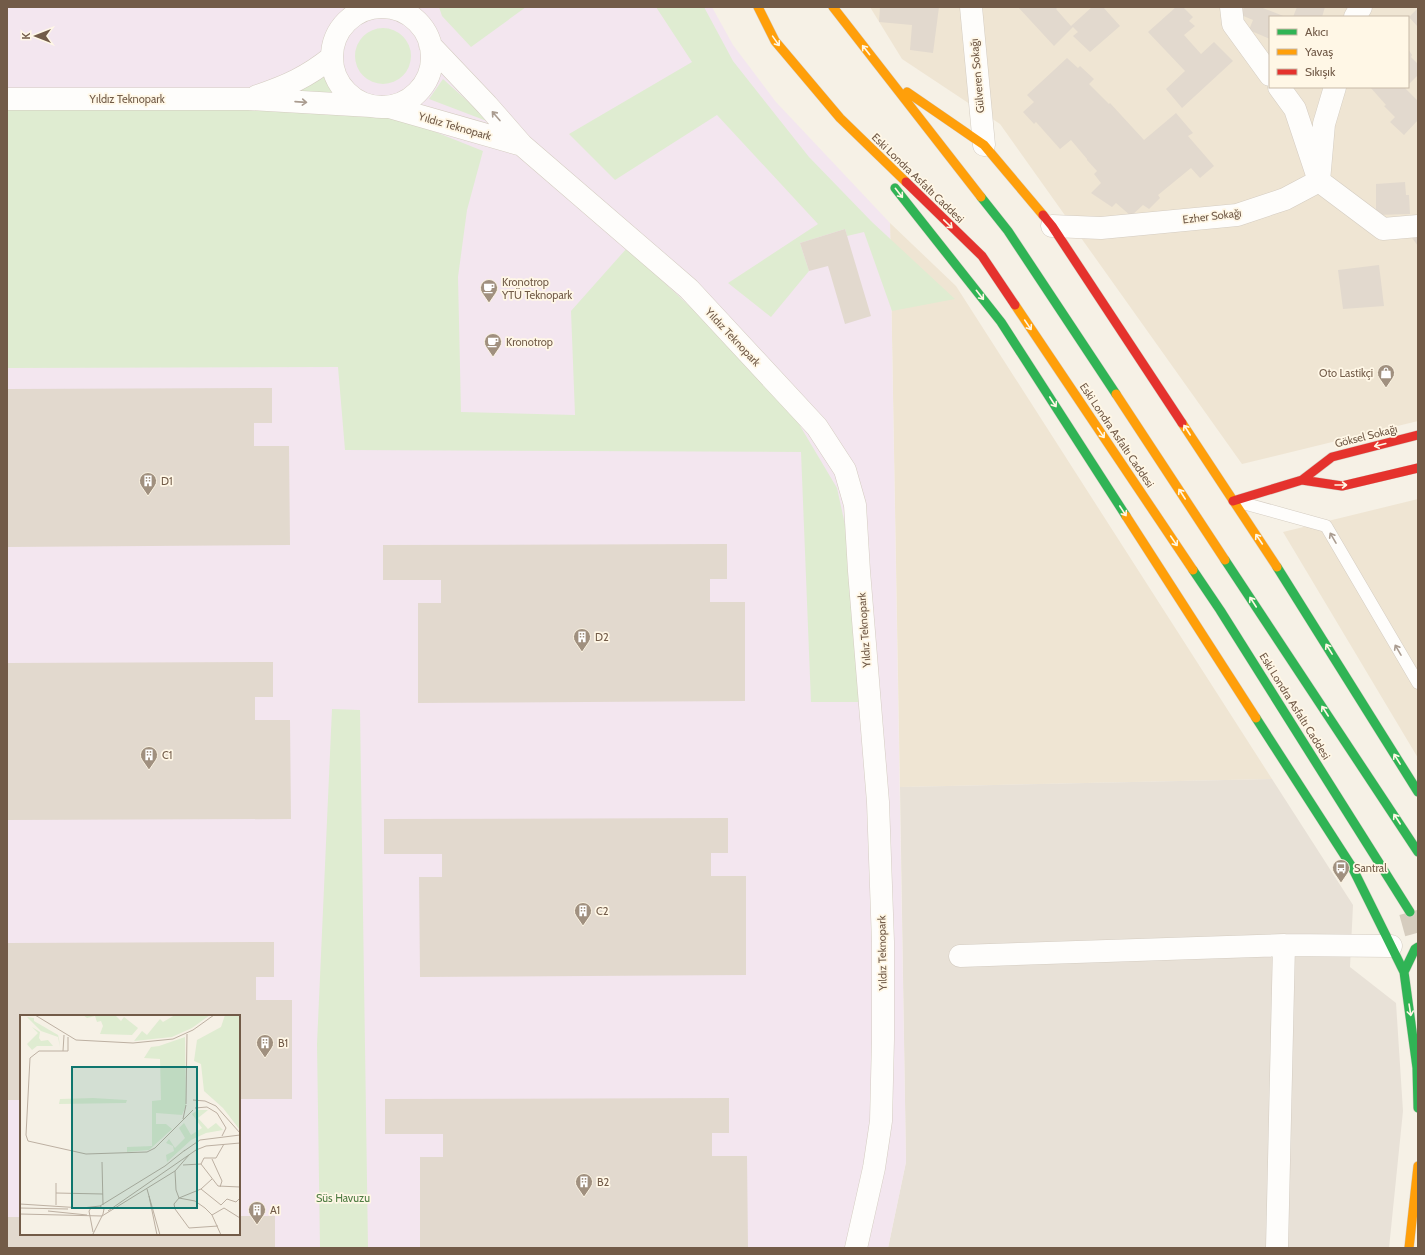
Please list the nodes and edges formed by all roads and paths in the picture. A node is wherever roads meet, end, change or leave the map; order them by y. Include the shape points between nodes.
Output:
1 (337, 7) edge
2 (758, 7) edge
3 (834, 7) edge
4 (971, 7) edge
5 (1231, 7) edge
6 (1361, 7) edge
7 (412, 13) edge
8 (1356, 16) edge
9 (430, 45) junction
10 (334, 49) junction
11 (1269, 74) edge
12 (890, 80) junction
13 (1280, 88) edge
14 (1335, 88) edge
15 (7, 99) edge
16 (248, 99) junction
17 (380, 107) junction
18 (840, 118) junction
19 (522, 145) junction
20 (984, 145) junction
21 (1319, 181) junction
22 (1052, 226) junction
23 (1418, 226) edge
24 (1418, 436) edge
25 (1418, 468) edge
26 (1302, 480) junction
27 (1233, 500) junction
28 (1418, 683) edge
29 (1418, 792) edge
30 (1418, 852) edge
31 (1410, 912) tunnel mouth
32 (1284, 945) junction
33 (1391, 946) junction
34 (1418, 947) edge
35 (960, 956) dead end
36 (1404, 972) junction
37 (1418, 1068) edge
38 (1418, 1108) edge
39 (1418, 1166) edge
40 (856, 1248) edge
41 (1277, 1248) edge
42 (1409, 1248) edge

1 - 10 street
2 -> 18 main road, Eski Londra Asfaltı Caddesi via 775,40
12 -> 3 main road, Eski Londra Asfaltı Caddesi
4 - 20 street, Gülveren Sokağı
5 - 11 street via 1233,24
6 - 8 street
7 - 9 street via 424,30
7 - 10 street via 384,7 368,9 342,26
9 - 17 street via 431,62 427,78 418,92 404,102
19 -> 9 street, Yıldız Teknopark
10 - 16 street, Yıldız Teknopark via 313,72 282,88
10 - 17 street via 334,74 343,89 356,100
12 - 20 main road
30 -> 12 main road, Eski Londra Asfaltı Caddesi via 1008,231
13 - 21 street via 1295,109
14 - 21 street via 1324,124
15 - 16 street, Yıldız Teknopark
16 -> 17 street, Yıldız Teknopark
17 - 19 street, Yıldız Teknopark
18 -> 31 main road, Eski Londra Asfaltı Caddesi via 982,256 1220,610
18 -> 33 main road via 1005,328 1352,867
19 - 40 street, Yıldız Teknopark via 688,289 817,427 845,470 855,505 878,802 883,942 881,1121 874,1168
20 - 22 main road
21 - 22 street, Ezher Sokağı via 1285,199 1237,215 1101,228
21 - 23 street via 1383,229
27 -> 22 main road
24 -> 26 main road, Göksel Sokağı via 1332,457
26 -> 25 main road via 1342,486
26 - 27 main road
28 -> 27 lane via 1326,526
29 -> 27 main road via 1281,572
32 - 33 street
32 - 35 street
32 - 41 street
33 - 36 main road
34 - 36 main road
36 -> 37 main road
37 - 38 main road
39 - 42 main road

